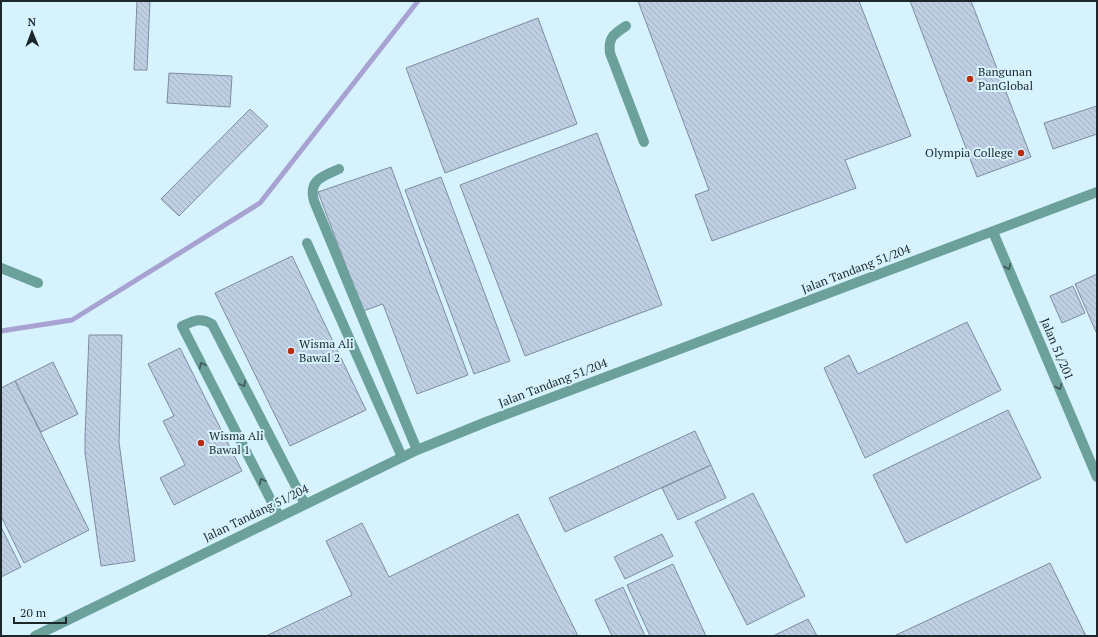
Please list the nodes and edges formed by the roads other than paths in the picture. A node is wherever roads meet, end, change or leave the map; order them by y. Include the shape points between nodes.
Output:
1 (626, 26) dead end
2 (644, 142) dead end
3 (339, 169) dead end
4 (1097, 192) edge
5 (992, 232) junction
6 (307, 243) dead end
7 (1, 268) edge
8 (38, 283) dead end
9 (417, 450) junction
10 (402, 457) junction
11 (1097, 477) edge
12 (305, 504) junction
13 (280, 516) junction
14 (35, 636) edge

1 - 2 street via 611,39 610,53
3 - 9 street via 317,181 312,194
4 - 5 street, Jalan Tandang 51/204
5 - 9 street, Jalan Tandang 51/204
5 -> 11 street, Jalan 51/201
6 - 10 street
7 - 8 street
9 - 10 street, Jalan Tandang 51/204
10 - 12 street, Jalan Tandang 51/204
12 - 13 street, Jalan Tandang 51/204
13 -> 12 street via 182,326 199,320 212,324
13 - 14 street, Jalan Tandang 51/204

